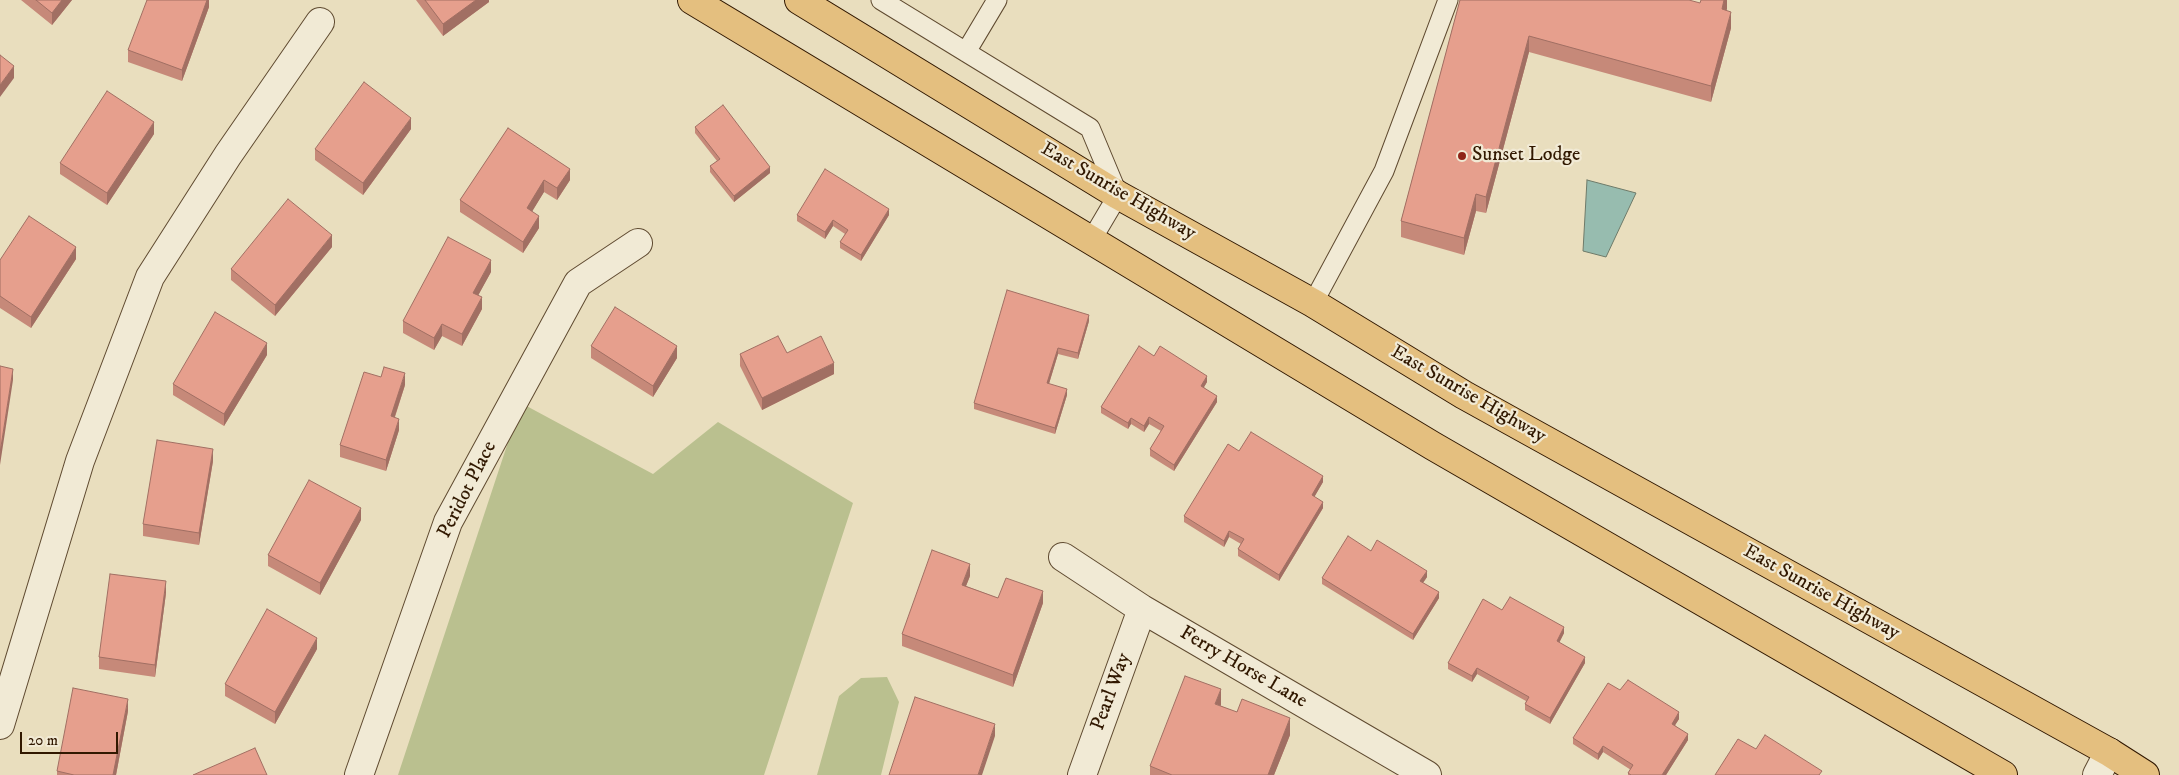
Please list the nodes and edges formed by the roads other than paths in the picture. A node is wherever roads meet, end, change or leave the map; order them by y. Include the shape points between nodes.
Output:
1 (692, 0) edge
2 (799, 0) edge
3 (881, 0) edge
4 (997, 0) edge
5 (1448, 0) edge
6 (320, 22) dead end
7 (966, 52) junction
8 (1118, 195) junction
9 (1092, 239) junction
10 (638, 243) dead end
11 (1314, 303) junction
12 (1063, 557) dead end
13 (1142, 609) junction
14 (0, 725) edge
15 (2103, 764) edge
16 (359, 775) edge
17 (1082, 775) edge
18 (1427, 775) edge
19 (2002, 775) edge
20 (2145, 775) edge

1 - 9 main road
2 - 8 main road, East Sunrise Highway
3 - 7 lane
4 - 7 lane
5 - 11 lane via 1384,171
6 - 14 street via 228,155 150,277 80,460
7 - 8 lane via 1090,128
8 - 9 lane
8 - 11 main road, East Sunrise Highway
9 - 19 main road via 1433,446
10 - 16 street, Peridot Place via 578,283 448,522
11 - 15 main road, East Sunrise Highway via 1464,395
12 - 13 street, Ferry Horse Lane
13 - 17 street, Pearl Way
13 - 18 street, Ferry Horse Lane
15 - 20 main road, East Sunrise Highway

